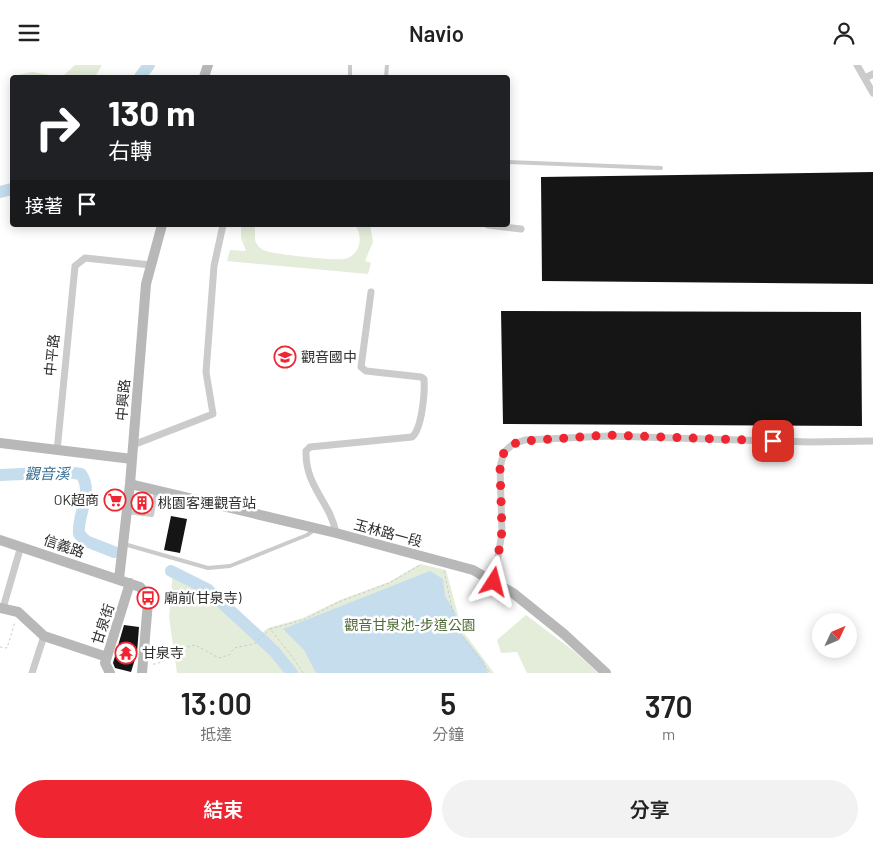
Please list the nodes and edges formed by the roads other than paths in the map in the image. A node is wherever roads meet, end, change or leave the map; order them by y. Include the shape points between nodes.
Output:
1 (857, 65) edge
2 (873, 74) edge
3 (865, 78) junction
4 (873, 93) edge
5 (510, 163) edge
6 (661, 167) dead end
7 (161, 227) edge
8 (223, 227) edge
9 (504, 227) edge
10 (521, 229) dead end
11 (151, 265) junction
12 (371, 292) dead end
13 (873, 441) edge
14 (0, 443) edge
15 (133, 445) junction
16 (57, 451) junction
17 (132, 459) junction
18 (130, 484) junction
19 (156, 491) junction
20 (127, 512) junction
21 (315, 529) junction
22 (336, 533) junction
23 (0, 540) edge
24 (124, 544) junction
25 (21, 546) junction
26 (119, 579) junction
27 (494, 582) junction
28 (130, 583) junction
29 (2, 608) edge
30 (44, 636) junction
31 (106, 657) junction
32 (143, 668) edge
33 (32, 673) edge
34 (110, 673) edge
35 (606, 673) edge

1 - 3 street
2 - 3 street
3 - 4 street
5 - 6 lane
7 - 11 street, 中興路
8 - 15 street via 214,266 206,372 213,414
9 - 10 street
11 - 15 street, 中興路 via 146,284
11 - 16 street, 中平路 via 85,258 75,267
12 - 22 street via 361,367 366,371 421,377 425,389 417,431 412,437 310,447 306,451 309,479 333,517
13 - 27 street via 608,435 513,444 504,452 500,467 502,531
14 - 16 street
15 - 17 street, 中興路
16 - 17 street
17 - 18 street, 中興路
18 - 19 street, 玉林路一段
18 - 20 street, 中興路
19 - 20 lane via 152,515
19 - 21 street, 玉林路一段
20 - 24 street, 中興路
21 - 22 street, 玉林路一段
21 - 24 lane via 230,566 208,568
22 - 27 street, 玉林路一段 via 473,570
23 - 25 street, 信義路
24 - 26 street, 中興路
25 - 26 street, 信義路
25 - 29 street
26 - 28 street
27 - 35 street, 玉林路一段 via 564,634
28 - 31 street, 甘泉街
28 - 32 street via 140,587 148,603
29 - 30 street via 18,612
30 - 31 street
30 - 33 street
31 - 34 street, 甘泉街 via 105,665

